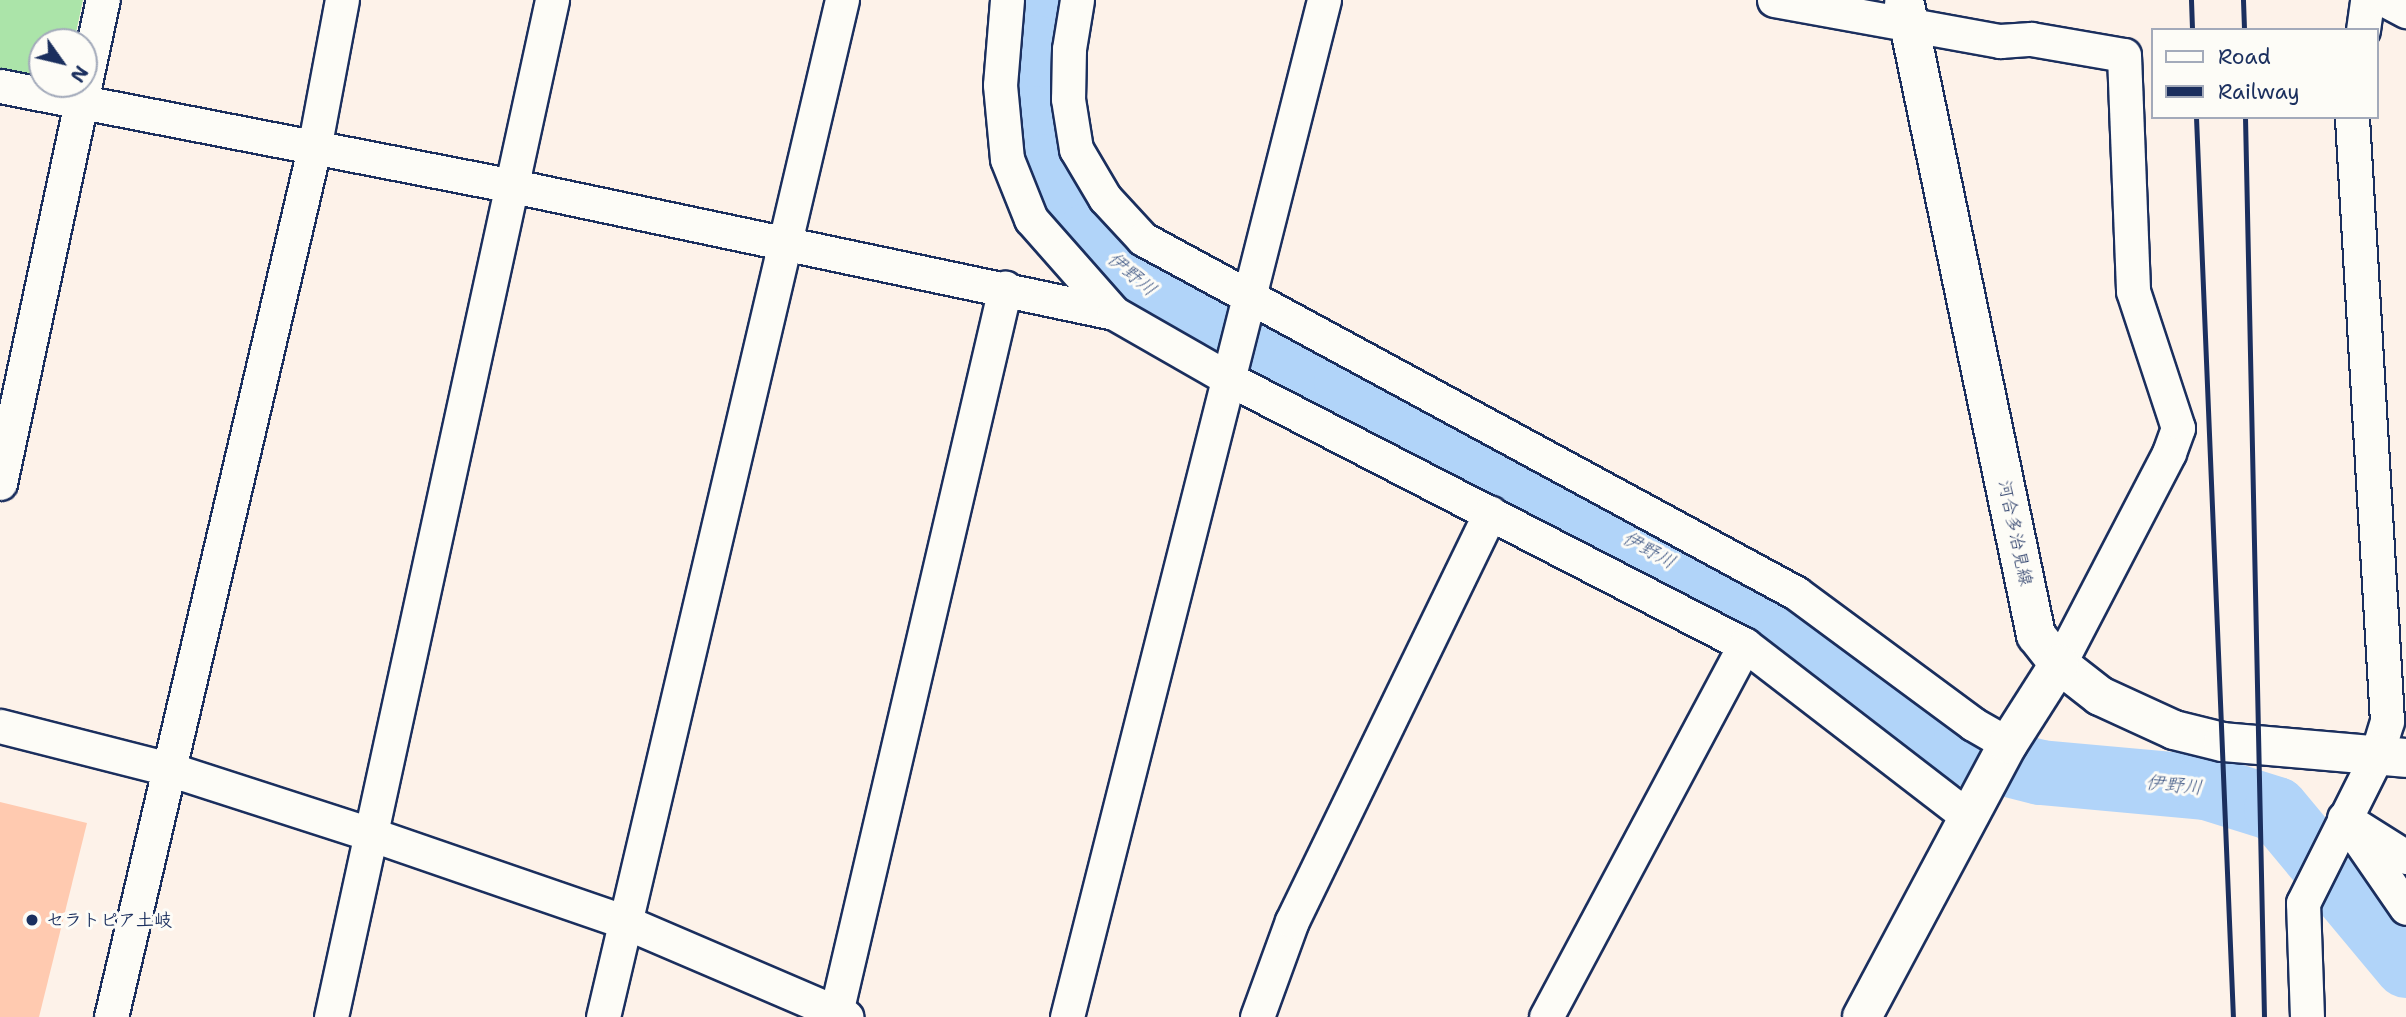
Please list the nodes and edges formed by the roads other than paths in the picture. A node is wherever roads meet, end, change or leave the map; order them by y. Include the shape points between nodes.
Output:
1 (103, 0) edge
2 (342, 0) edge
3 (552, 0) edge
4 (842, 0) edge
5 (1007, 0) edge
6 (1077, 0) edge
7 (1324, 0) edge
8 (1774, 0) edge
9 (2367, 0) edge
10 (2385, 0) edge
11 (2406, 11) edge
12 (1907, 13) edge
13 (2363, 28) edge
14 (0, 86) edge
15 (81, 103) junction
16 (2352, 119) edge
17 (314, 149) junction
18 (513, 186) junction
19 (785, 245) junction
20 (1005, 288) junction
21 (1252, 299) junction
22 (1114, 313) junction
23 (1231, 380) junction
24 (0, 483) edge
25 (1490, 513) junction
26 (1745, 645) junction
27 (2059, 664) junction
28 (0, 726) edge
29 (2008, 744) junction
30 (2391, 757) edge
31 (169, 769) junction
32 (1975, 804) junction
33 (2344, 818) junction
34 (373, 835) junction
35 (2406, 857) edge
36 (2406, 908) edge
37 (625, 922) junction
38 (840, 1015) edge
39 (111, 1017) edge
40 (331, 1017) edge
41 (603, 1017) edge
42 (1067, 1017) edge
43 (1257, 1017) edge
44 (1546, 1017) edge
45 (1862, 1017) edge
46 (2307, 1017) edge

1 - 15 street
2 - 17 street
3 - 18 street
4 - 19 street
5 - 22 street via 1000,85 1007,159 1031,219
6 - 21 street via 1069,49 1068,99 1076,149 1105,198 1143,239
7 - 21 street
8 - 12 street
9 - 13 street
10 - 11 street
12 - 27 main road, 河合多治見線 via 2036,635
12 - 27 street via 2000,41 2031,38 2124,55 2133,291 2178,428
14 - 15 street
15 - 17 street
15 - 24 street
16 - 30 street
17 - 18 street
17 - 31 street
18 - 19 street
18 - 34 street
19 - 20 street
19 - 37 street
20 - 22 street
20 - 38 street
21 - 23 street
21 - 29 street via 1796,593 1973,724
22 - 23 street
23 - 25 street
23 - 42 street
25 - 26 street
25 - 43 street via 1292,921
26 - 32 street
26 - 44 street
27 - 29 main road
27 - 30 main road, 河合多治見線 via 2100,696 2174,730 2223,742
28 - 31 street
29 - 32 main road
30 - 33 street
31 - 34 street
31 - 39 street
32 - 45 main road
33 - 35 street
33 - 36 street
33 - 46 street via 2303,904
34 - 37 street
34 - 40 street
37 - 38 street
37 - 41 street

